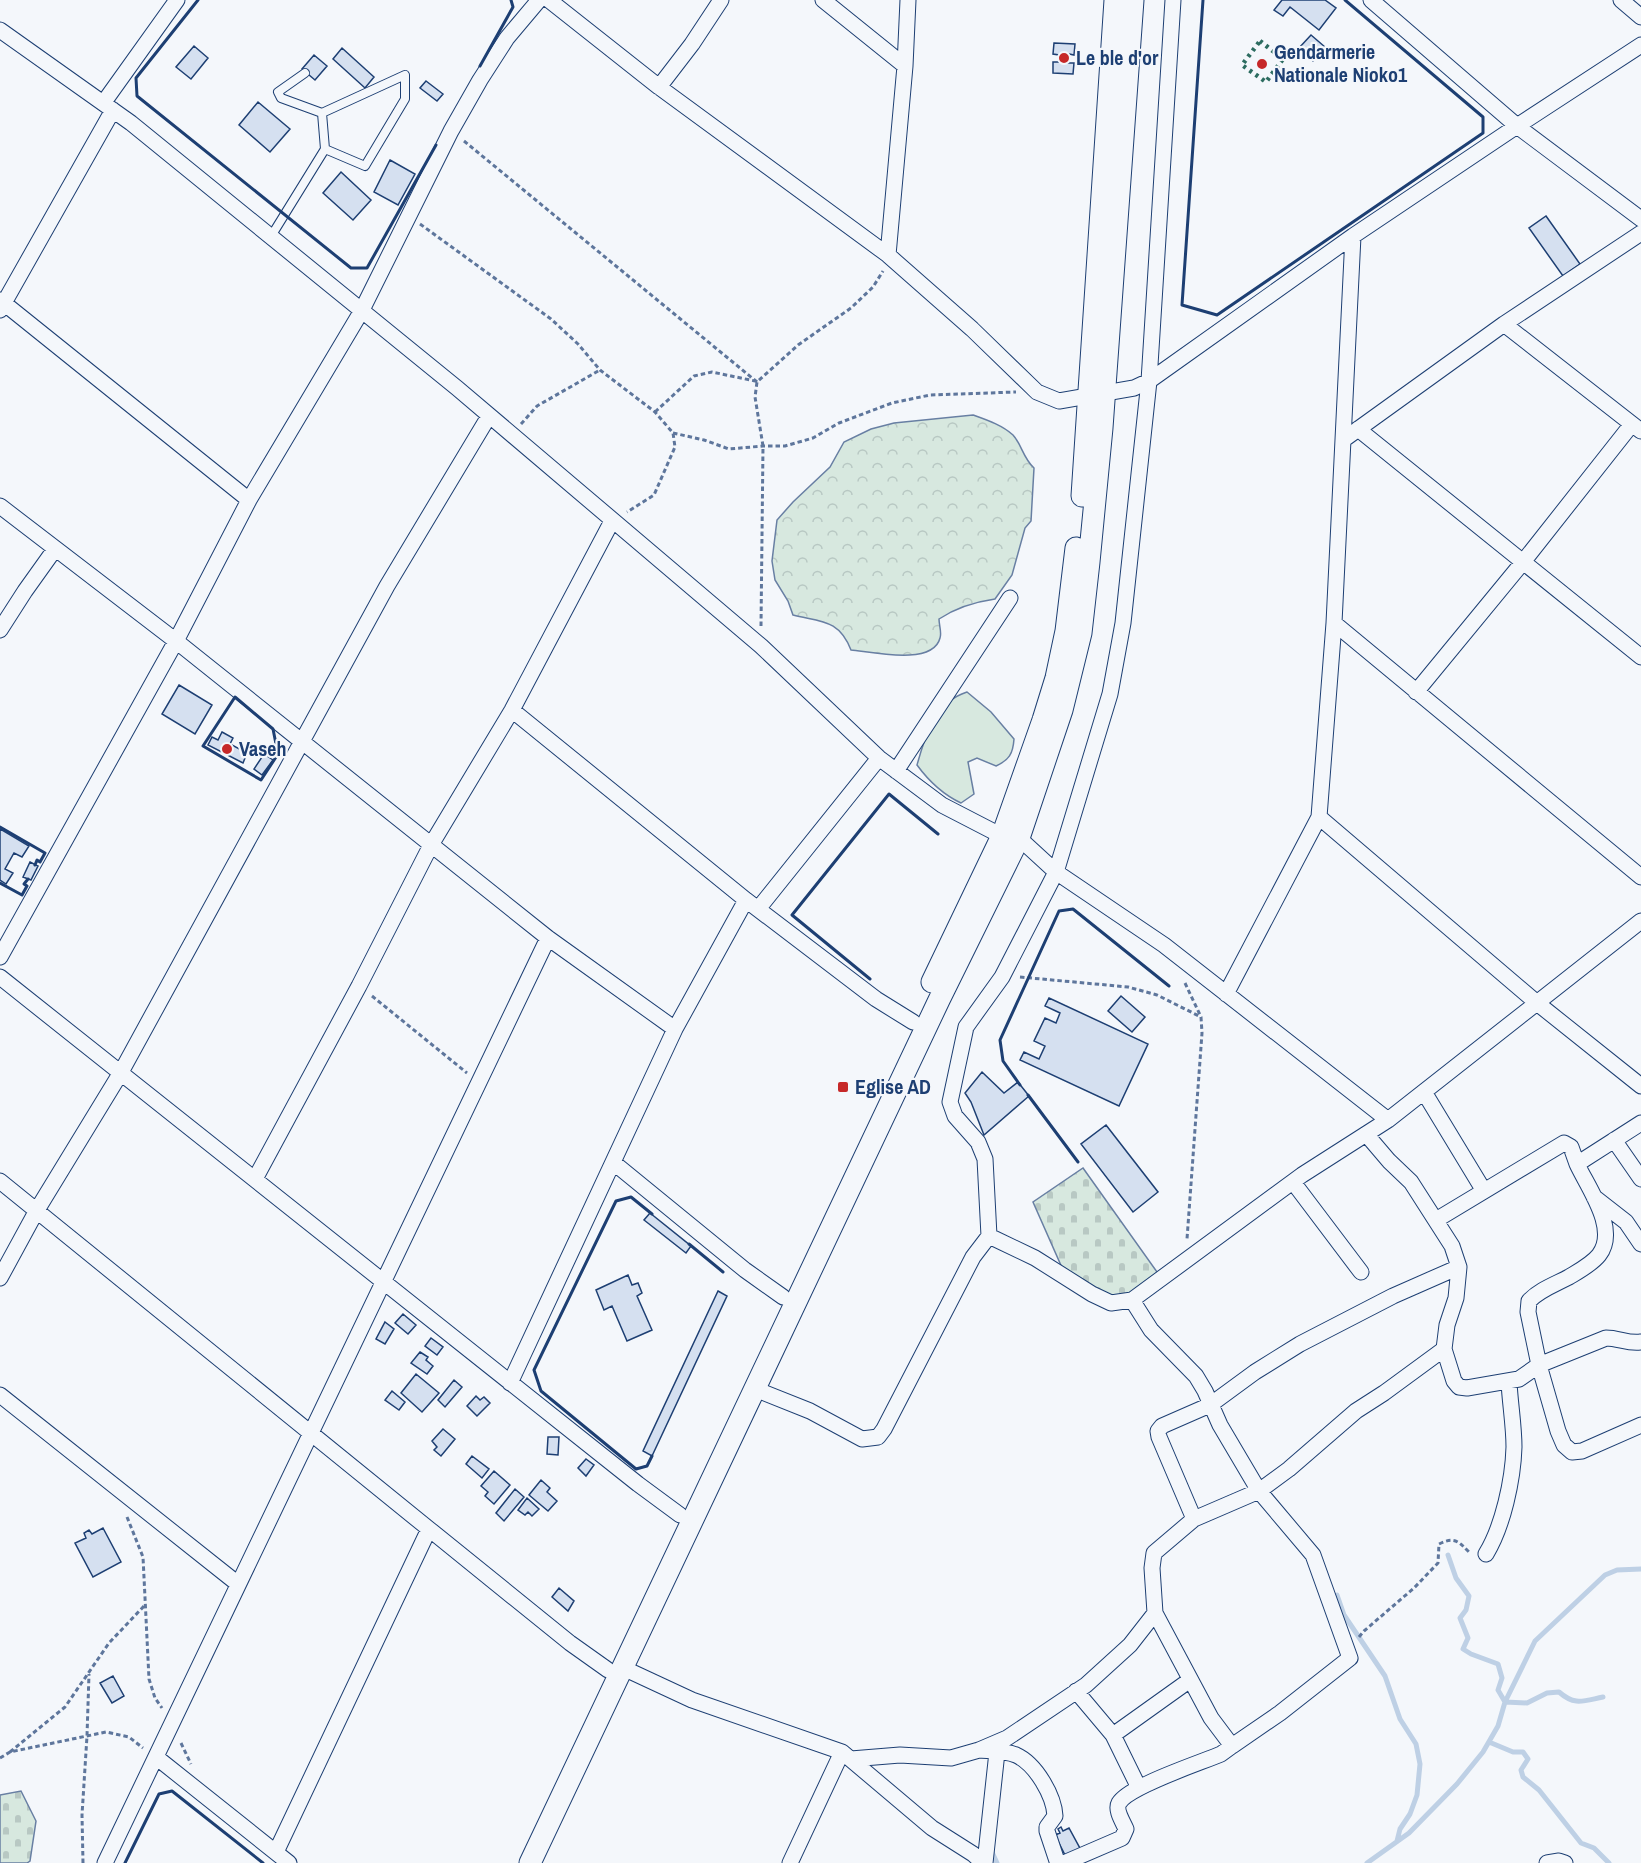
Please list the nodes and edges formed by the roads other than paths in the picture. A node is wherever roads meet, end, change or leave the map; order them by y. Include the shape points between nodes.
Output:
1 (177, 0) edge
2 (539, 0) edge
3 (549, 0) edge
4 (721, 0) edge
5 (823, 0) edge
6 (908, 0) edge
7 (1173, 0) edge
8 (1371, 0) edge
9 (1621, 0) edge
10 (1116, 2) edge
11 (1641, 17) edge
12 (0, 30) edge
13 (1641, 45) edge
14 (905, 66) junction
15 (305, 73) dead end
16 (659, 87) junction
17 (108, 106) junction
18 (322, 113) junction
19 (1517, 126) junction
20 (325, 149) junction
21 (1641, 219) edge
22 (1641, 234) edge
23 (1353, 236) junction
24 (270, 238) junction
25 (888, 255) junction
26 (1, 304) edge
27 (361, 312) junction
28 (1504, 324) junction
29 (1149, 381) junction
30 (1096, 394) junction
31 (489, 416) junction
32 (1637, 428) edge
33 (1358, 429) junction
34 (1343, 440) junction
35 (249, 500) junction
36 (0, 506) edge
37 (612, 521) junction
38 (55, 549) junction
39 (1523, 562) junction
40 (1010, 598) dead end
41 (1334, 623) junction
42 (0, 630) edge
43 (176, 641) junction
44 (1641, 657) edge
45 (1416, 692) junction
46 (512, 710) junction
47 (302, 743) junction
48 (879, 758) junction
49 (896, 771) junction
50 (1319, 817) junction
51 (1010, 837) junction
52 (431, 845) junction
53 (1056, 872) junction
54 (1641, 877) edge
55 (752, 904) junction
56 (1641, 921) edge
57 (548, 938) junction
58 (0, 957) edge
59 (0, 977) edge
60 (1226, 994) junction
61 (1537, 1003) junction
62 (913, 1022) junction
63 (675, 1029) junction
64 (120, 1074) junction
65 (1641, 1086) edge
66 (1424, 1092) junction
67 (1388, 1120) junction
68 (1641, 1123) edge
69 (1366, 1134) junction
70 (1614, 1140) junction
71 (614, 1163) junction
72 (1577, 1164) junction
73 (255, 1179) junction
74 (1641, 1179) edge
75 (0, 1181) edge
76 (1293, 1182) junction
77 (1484, 1191) junction
78 (1594, 1197) junction
79 (37, 1210) junction
80 (1436, 1220) junction
81 (989, 1236) junction
82 (1641, 1244) edge
83 (1459, 1267) junction
84 (1361, 1272) dead end
85 (0, 1278) edge
86 (383, 1282) junction
87 (783, 1297) junction
88 (1132, 1300) junction
89 (1641, 1341) edge
90 (1444, 1349) junction
91 (1539, 1365) junction
92 (1509, 1382) junction
93 (510, 1383) junction
94 (755, 1389) junction
95 (0, 1395) edge
96 (1210, 1405) junction
97 (1641, 1425) edge
98 (311, 1433) junction
99 (1259, 1491) junction
100 (680, 1515) junction
101 (1194, 1520) junction
102 (429, 1529) junction
103 (1486, 1554) road end
104 (238, 1584) junction
105 (1155, 1613) junction
106 (615, 1669) junction
107 (1190, 1680) junction
108 (1077, 1691) junction
109 (1113, 1735) junction
110 (1232, 1746) junction
111 (979, 1750) junction
112 (997, 1752) junction
113 (847, 1756) junction
114 (156, 1757) junction
115 (1139, 1788) junction
116 (276, 1852) junction
117 (105, 1863) edge
118 (289, 1863) edge
119 (517, 1863) edge
120 (530, 1863) edge
121 (790, 1863) edge
122 (984, 1863) edge
123 (1063, 1863) edge
124 (1547, 1863) edge
125 (1565, 1863) edge

1 - 17 street
2 - 27 street via 507,38 451,130
3 - 16 street
4 - 16 street
5 - 14 street
6 - 14 street
7 - 29 street
8 - 19 street
9 - 11 street
10 - 30 street
12 - 17 street
13 - 19 street
14 - 25 street
15 - 18 lane via 278,92 280,98
16 - 25 street
17 - 24 street
17 - 26 street
18 - 20 lane
18 - 20 lane via 405,75 405,99 365,166
19 - 21 street
19 - 23 street
20 - 24 lane
22 - 28 street
23 - 29 street
23 - 34 street
24 - 27 street
25 - 30 street via 1037,392 1059,401
26 - 35 street
27 - 31 street
27 - 35 street
28 - 32 street
28 - 33 street
29 - 30 street via 1134,388
29 - 53 street via 1120,644 1110,694
30 - 51 street via 1081,633 1062,710
31 - 37 street
31 - 47 street via 387,586
32 - 39 street
33 - 34 street
33 - 39 street
34 - 41 street
35 - 43 street
36 - 38 street
37 - 46 street
37 - 48 street via 761,646
38 - 42 street
38 - 43 street
39 - 44 street
39 - 45 street
40 - 49 street
41 - 45 street
41 - 50 street
43 - 47 street
43 - 58 street
45 - 54 street
46 - 52 street
46 - 55 street
47 - 52 street
47 - 64 street
48 - 49 street
48 - 55 street
49 - 51 street via 942,805
50 - 60 street
50 - 61 street
51 - 53 street
51 - 62 street
51 - 94 street via 940,998
52 - 57 street
52 - 73 street
53 - 60 street via 1164,945
53 - 81 street via 1002,977 966,1027 950,1102 955,1116 978,1142 986,1159
55 - 62 street via 876,999
55 - 63 street
56 - 61 street
57 - 63 street
57 - 86 street
59 - 64 street
60 - 67 street
61 - 65 street
61 - 66 street
62 - 87 street
63 - 71 street
64 - 73 street
64 - 79 street
66 - 67 street
66 - 77 street
67 - 69 street
68 - 70 street
69 - 76 street
69 - 80 street via 1411,1182
70 - 72 street
70 - 74 street
71 - 87 street
71 - 93 street
72 - 77 street via 1571,1147 1564,1143
72 - 78 street
73 - 86 street
75 - 79 street
76 - 84 street
76 - 88 street
77 - 80 street
78 - 82 street via 1626,1222
78 - 91 street via 1606,1229 1599,1256 1529,1301
79 - 85 street
79 - 98 street
80 - 83 street
81 - 88 street via 1111,1303
81 - 94 street via 973,1257 878,1437 862,1439 810,1411
83 - 90 street
83 - 96 street via 1300,1344
86 - 93 street
86 - 98 street
87 - 100 street
88 - 96 street via 1151,1330 1196,1376
89 - 91 street via 1606,1338
90 - 92 street via 1459,1387
90 - 99 street via 1356,1411
91 - 92 street
91 - 97 street via 1558,1431 1572,1452
92 - 103 street via 1514,1447 1509,1489
93 - 100 street
94 - 106 street
95 - 104 street
96 - 99 street
96 - 101 street via 1158,1431
98 - 102 street
98 - 104 street
99 - 101 street
99 - 110 street via 1313,1555 1350,1658
100 - 106 street
101 - 105 street via 1154,1553
102 - 106 street via 570,1643
102 - 116 street
104 - 114 street
105 - 107 street
105 - 108 street via 1130,1645
106 - 113 street
106 - 119 street
106 - 120 street
107 - 109 street
107 - 110 street
108 - 109 street
108 - 111 street via 1007,1738
109 - 115 street
110 - 115 street
111 - 112 street
111 - 113 street via 951,1758
112 - 122 street
112 - 123 street via 1015,1754 1032,1765 1043,1782 1055,1809 1047,1831 1054,1857
113 - 121 street
113 - 122 street via 932,1828
114 - 116 street
114 - 117 street
115 - 123 street via 1119,1802 1126,1829 1122,1838
116 - 118 street
124 - 125 street

